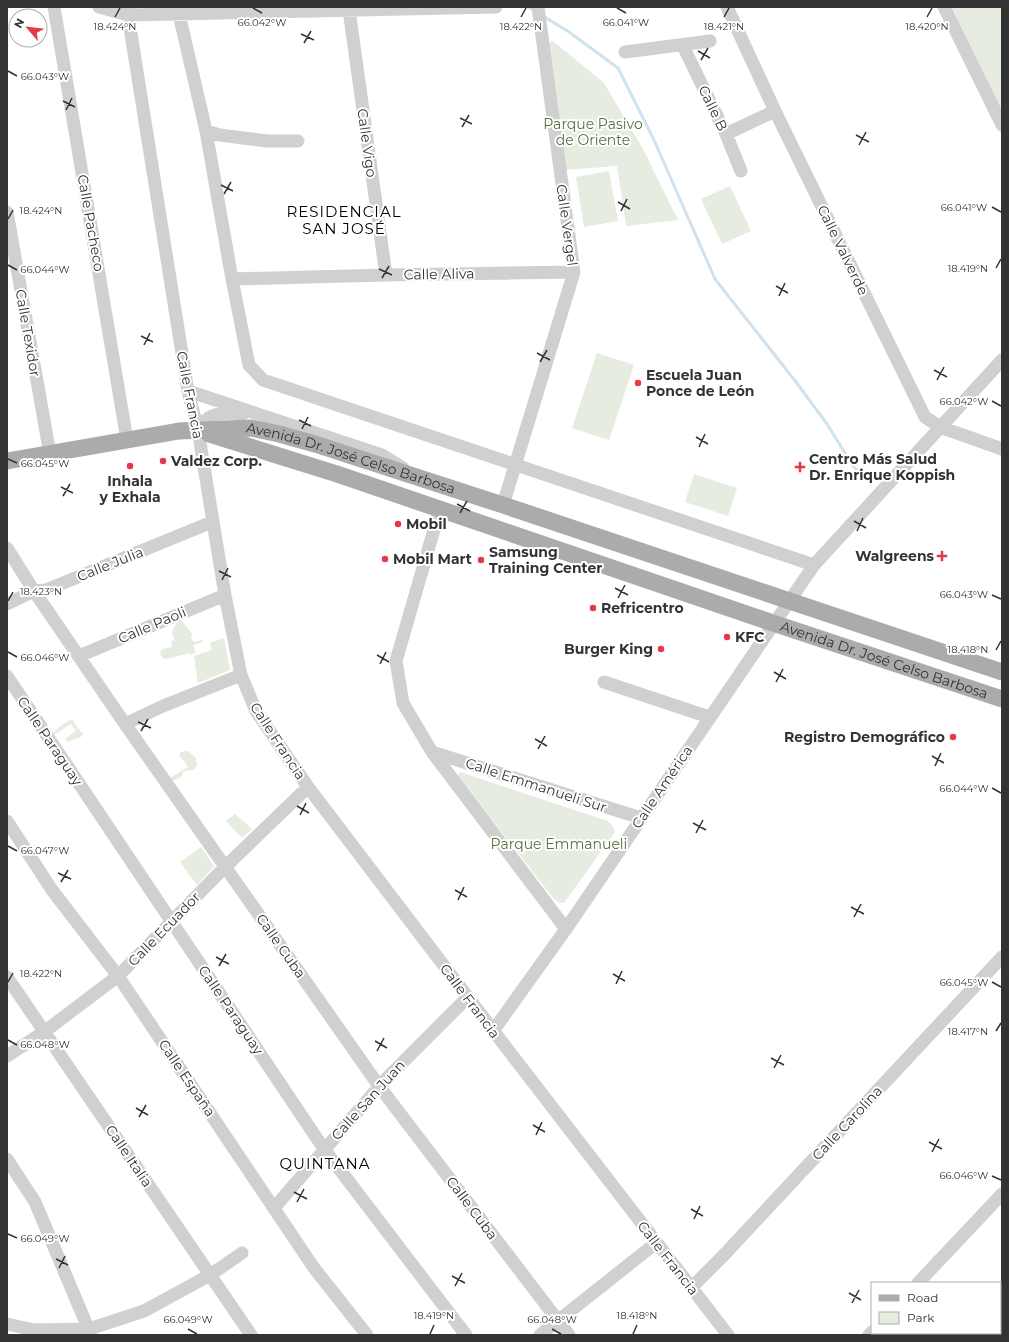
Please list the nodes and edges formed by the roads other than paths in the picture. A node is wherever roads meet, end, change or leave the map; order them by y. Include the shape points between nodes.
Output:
1 (54, 7) edge
2 (99, 7) edge
3 (496, 7) edge
4 (538, 7) edge
5 (727, 7) edge
6 (944, 7) edge
7 (428, 8) edge
8 (349, 10) junction
9 (128, 11) edge
10 (179, 11) edge
11 (710, 42) dead end
12 (683, 46) junction
13 (625, 52) dead end
14 (775, 111) junction
15 (1002, 125) edge
16 (206, 131) junction
17 (726, 134) junction
18 (298, 141) dead end
19 (741, 171) dead end
20 (7, 212) edge
21 (574, 272) junction
22 (386, 275) junction
23 (232, 280) junction
24 (1002, 360) edge
25 (188, 391) junction
26 (255, 414) junction
27 (940, 427) junction
28 (198, 430) junction
29 (127, 440) junction
30 (1002, 449) edge
31 (50, 454) junction
32 (7, 461) edge
33 (515, 465) junction
34 (418, 478) junction
35 (503, 505) junction
36 (440, 509) junction
37 (212, 522) junction
38 (7, 548) edge
39 (814, 564) junction
40 (34, 591) junction
41 (225, 595) junction
42 (788, 601) junction
43 (7, 604) edge
44 (773, 623) junction
45 (79, 656) junction
46 (1002, 672) edge
47 (241, 675) junction
48 (7, 676) edge
49 (604, 682) dead end
50 (1002, 699) edge
51 (709, 717) junction
52 (125, 724) junction
53 (432, 752) junction
54 (308, 787) junction
55 (641, 818) junction
56 (7, 821) edge
57 (225, 867) junction
58 (172, 921) junction
59 (566, 929) junction
60 (1002, 957) edge
61 (118, 976) junction
62 (7, 977) edge
63 (468, 997) junction
64 (493, 1031) junction
65 (44, 1032) junction
66 (7, 1056) edge
67 (379, 1086) junction
68 (324, 1150) junction
69 (7, 1158) edge
70 (1002, 1194) edge
71 (274, 1208) junction
72 (656, 1243) junction
73 (242, 1253) dead end
74 (210, 1275) junction
75 (919, 1282) edge
76 (691, 1288) junction
77 (558, 1321) junction
78 (7, 1324) edge
79 (90, 1332) edge
80 (251, 1335) edge
81 (367, 1335) edge
82 (466, 1335) edge
83 (540, 1335) edge
84 (569, 1335) edge
85 (728, 1335) edge

1 - 29 street, Calle Pacheco
2 - 9 street
3 - 7 street
4 - 21 street, Calle Vergel
5 - 14 street, Calle Valverde
6 - 15 street
7 - 8 street
8 - 10 street
8 - 22 street, Calle Vigo
9 - 10 street
9 - 25 street, Calle Francia
10 - 16 street
11 - 12 street
12 - 13 street
12 - 17 street, Calle B
14 - 17 street
14 - 27 street, Calle Valverde via 925,417
16 - 18 street via 267,141
16 - 23 street
17 - 19 street, Calle B
20 - 31 street, Calle Texidor
21 - 22 street, Calle Aliva
21 - 33 street, Calle Vergel
22 - 23 street, Calle Aliva
23 - 33 street via 250,365 263,380
24 - 27 street, Calle América
25 - 26 street
25 - 28 street, Calle Francia
26 - 28 street via 211,415
26 - 34 street via 382,455
27 - 30 street, Calle Valverde
27 - 39 street, Calle América
28 - 29 main road, Avenida Dr. José Celso Barbosa
28 - 34 main road, Avenida Dr. José Celso Barbosa via 250,428 279,434
28 - 36 main road, Avenida Dr. José Celso Barbosa
28 - 37 street, Calle Francia
29 - 31 main road, Avenida Dr. José Celso Barbosa
31 - 32 main road, Avenida Dr. José Celso Barbosa
33 - 35 street, Calle Vergel
33 - 39 street
34 - 35 main road, Avenida Dr. José Celso Barbosa
35 - 42 main road, Avenida Dr. José Celso Barbosa
36 - 44 main road, Avenida Dr. José Celso Barbosa
36 - 53 street via 396,661 403,703
37 - 40 street, Calle Julia via 46,590
37 - 41 street, Calle Francia
38 - 40 street, Calle Cuba
39 - 42 street, Calle América
40 - 43 street, Calle Julia
40 - 45 street, Calle Cuba
41 - 45 street, Calle Paoli
41 - 47 street, Calle Francia
42 - 44 street, Calle América
42 - 46 main road, Avenida Dr. José Celso Barbosa
44 - 50 main road, Avenida Dr. José Celso Barbosa
44 - 51 street, Calle América
45 - 52 street, Calle Cuba
47 - 52 street
47 - 54 street, Calle Francia via 256,711
48 - 58 street, Calle Paraguay
49 - 51 street
51 - 55 street, Calle América
52 - 57 street, Calle Cuba
53 - 55 street, Calle Emmanueli Sur
53 - 59 street
54 - 57 street, Calle Ecuador
54 - 63 street, Calle Francia
55 - 59 street, Calle América
56 - 61 street, Calle España via 52,890
57 - 58 street, Calle Ecuador
57 - 67 street, Calle Cuba
58 - 61 street, Calle Ecuador
58 - 68 street, Calle Paraguay
59 - 64 street, Calle América
60 - 76 street, Calle Carolina
61 - 65 street, Calle Ecuador
61 - 71 street, Calle España
62 - 65 street, Calle Italia
63 - 64 street, Calle Francia
63 - 67 street, Calle San Juan
64 - 72 street, Calle Francia
65 - 66 street, Calle Ecuador
65 - 74 street, Calle Italia
67 - 68 street, Calle San Juan
67 - 77 street, Calle Cuba
68 - 71 street, Calle San Juan
68 - 82 street, Calle Paraguay
69 - 79 street via 35,1202
70 - 75 street
71 - 81 street, Calle España via 314,1268
72 - 76 street, Calle Francia
72 - 77 street
73 - 74 street
74 - 79 street via 144,1311
74 - 80 street, Calle Italia
76 - 85 street, Calle Francia
77 - 83 street
77 - 84 street, Calle Cuba
78 - 79 street via 34,1330

